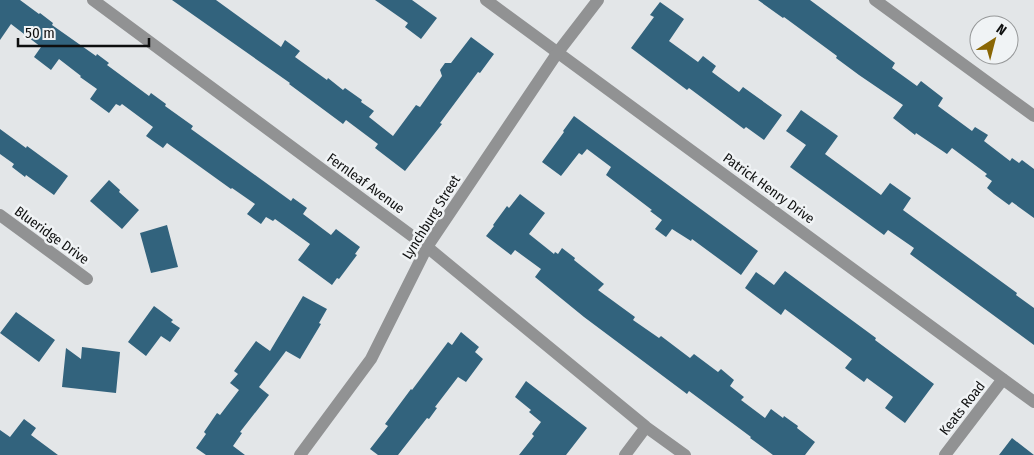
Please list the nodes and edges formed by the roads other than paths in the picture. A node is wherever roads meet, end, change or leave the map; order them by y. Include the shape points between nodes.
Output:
1 (93, 0) edge
2 (486, 0) edge
3 (598, 0) edge
4 (875, 0) edge
5 (558, 52) junction
6 (1034, 116) edge
7 (0, 215) edge
8 (427, 247) junction
9 (87, 279) dead end
10 (1003, 379) junction
11 (1034, 402) edge
12 (646, 426) junction
13 (300, 455) edge
14 (625, 455) edge
15 (685, 455) edge
16 (945, 455) edge

1 - 8 street, Fernleaf Avenue
2 - 5 street, Patrick Henry Drive
3 - 5 street, Lynchburg Street
4 - 6 street
5 - 8 street, Lynchburg Street
5 - 10 street, Patrick Henry Drive
7 - 9 street, Blueridge Drive
8 - 12 street, Fernleaf Avenue
8 - 13 street, Lynchburg Street via 371,359
10 - 11 street, Patrick Henry Drive
10 - 16 street, Keats Road
12 - 14 street
12 - 15 street, Fernleaf Avenue

